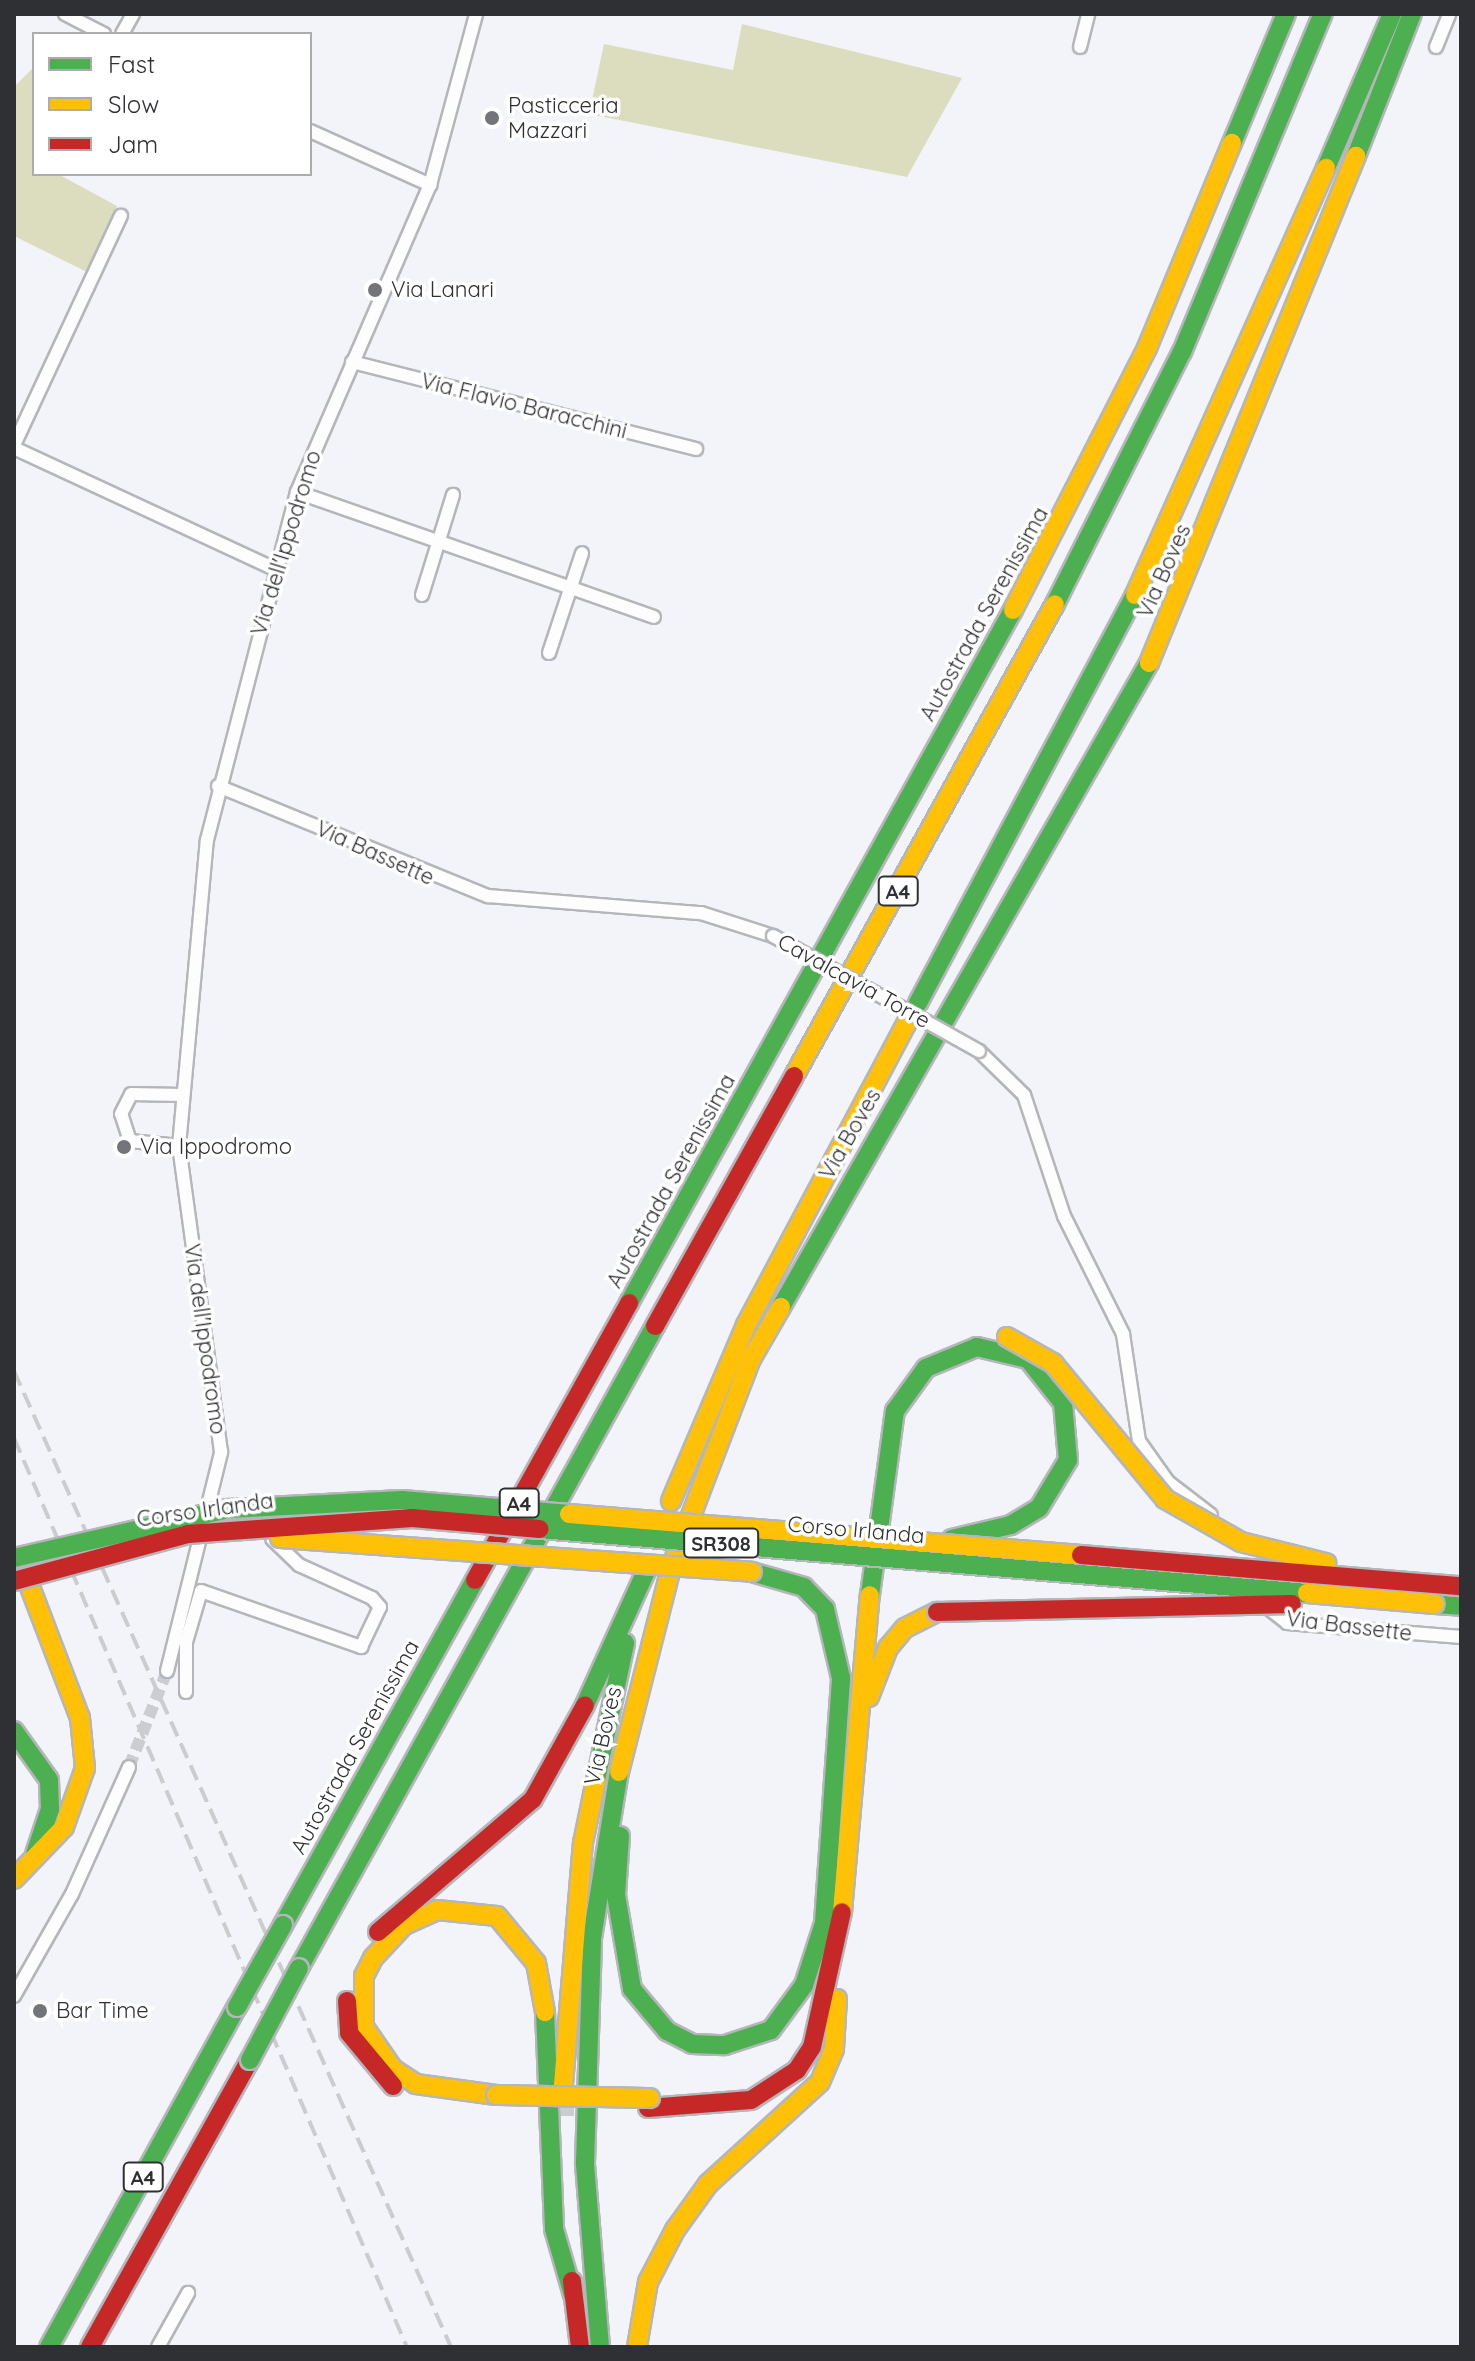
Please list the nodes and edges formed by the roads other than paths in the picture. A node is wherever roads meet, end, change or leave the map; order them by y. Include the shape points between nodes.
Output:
1 (65, 14) edge
2 (133, 14) edge
3 (476, 14) edge
4 (1088, 14) edge
5 (1286, 14) edge
6 (1323, 14) edge
7 (1392, 14) edge
8 (1412, 14) edge
9 (1449, 14) edge
10 (100, 32) edge
11 (123, 32) edge
12 (1080, 47) dead end
13 (1436, 47) dead end
14 (312, 132) edge
15 (430, 185) junction
16 (121, 216) dead end
17 (352, 362) junction
18 (14, 446) edge
19 (696, 449) dead end
20 (297, 492) junction
21 (453, 495) dead end
22 (439, 543) junction
23 (582, 553) dead end
24 (275, 569) junction
25 (571, 587) junction
26 (422, 595) dead end
27 (654, 617) dead end
28 (549, 653) dead end
29 (218, 786) junction
30 (537, 900) joint
31 (918, 1003) dead end
32 (908, 1020) dead end
33 (182, 1095) junction
34 (179, 1146) junction
35 (1064, 1216) joint
36 (1006, 1344) junction
37 (671, 1501) dead end
38 (209, 1516) junction
39 (188, 1534) junction
40 (931, 1541) junction
41 (14, 1547) edge
42 (14, 1556) edge
43 (1393, 1580) junction
44 (14, 1581) edge
45 (1461, 1586) edge
46 (1435, 1604) junction
47 (1461, 1606) edge
48 (654, 1625) junction
49 (1461, 1637) edge
50 (167, 1671) tunnel mouth
51 (186, 1692) dead end
52 (14, 1731) edge
53 (129, 1767) tunnel mouth
54 (837, 1782) junction
55 (851, 1804) junction
56 (32, 1862) junction
57 (14, 1879) edge
58 (824, 1923) junction
59 (838, 1953) junction
60 (14, 1996) edge
61 (563, 2085) tunnel mouth
62 (495, 2101) junction
63 (649, 2103) junction
64 (563, 2116) tunnel mouth
65 (188, 2293) dead end
66 (573, 2295) junction
67 (49, 2347) edge
68 (90, 2347) edge
69 (158, 2347) edge
70 (580, 2347) edge
71 (600, 2347) edge
72 (637, 2347) edge

1 - 10 street
2 - 11 street
3 - 15 street, Via dell'Ippodromo
4 - 12 street
5 - 67 highway, Autostrada Serenissima / A4, bridge via 1165,309 1048,548
6 - 68 highway, A4, bridge via 1182,352 1074,570
7 - 31 highway, Via Boves via 1190,485 1081,705
8 - 48 highway, Via Boves via 1187,584 1126,710 751,1359
9 - 13 street
14 - 15 street
15 - 17 street, Via dell'Ippodromo
16 - 18 street
17 - 19 street, Via Flavio Baracchini
17 - 20 street, Via dell'Ippodromo
18 - 24 street
20 - 22 street
20 - 24 street, Via dell'Ippodromo
21 - 22 street
22 - 25 street
22 - 26 street
23 - 25 street
24 - 29 street, Via dell'Ippodromo
25 - 27 street
25 - 28 street
29 - 30 street, Via Bassette via 441,882
29 - 33 street, Via dell'Ippodromo via 200,895
30 - 35 street, Cavalcavia Torre, bridge via 701,913 773,936 979,1051 1024,1095
32 - 37 highway, Via Boves via 752,1312
33 - 34 street, Via dell'Ippodromo
33 - 34 street via 131,1094 121,1114 130,1141
34 - 38 street, Via dell'Ippodromo via 220,1413
35 - 49 street, Via Bassette via 1123,1334 1139,1441 1168,1482 1235,1535 1267,1609 1287,1623
36 - 40 highway via 1028,1359 1063,1403 1068,1460 1039,1508 1011,1525
36 - 43 highway, bridge via 1053,1363 1135,1471 1198,1522 1241,1542
36 - 54 highway via 974,1335 916,1360 896,1381 882,1415
36 - 55 highway via 977,1347 926,1368 895,1411 880,1484
38 - 50 street, Via dell'Ippodromo
38 - 51 street via 243,1517 299,1565 380,1607 361,1647 353,1649 201,1591 186,1642
39 - 44 highway, Corso Irlanda / SR308, bridge
39 - 46 highway, Corso Irlanda / SR308, bridge via 412,1518
39 - 54 highway, bridge via 429,1543 752,1572 804,1587 837,1637
40 - 42 highway, Corso Irlanda / SR308, bridge via 402,1500 228,1509
40 - 43 highway, Corso Irlanda / SR308, bridge
41 - 56 highway via 80,1718 85,1768 73,1811
43 - 45 highway, Corso Irlanda / SR308, bridge
46 - 47 highway, Corso Irlanda / SR308
46 - 55 highway, bridge via 937,1612 905,1628 877,1669
48 - 58 highway via 617,1854 632,1989 667,2031 692,2044 749,2040 790,2010 815,1961
48 - 71 highway, Via Boves via 617,1779 592,1938 585,2163
52 - 56 highway via 49,1780 50,1809
53 - 60 street via 72,1894
54 - 58 highway
55 - 59 highway
56 - 57 highway
58 - 63 highway via 814,2019 784,2071 741,2094
59 - 63 highway via 812,2047 777,2088 726,2105
59 - 72 highway via 834,2049 820,2082 708,2184 675,2230 648,2282
61 - 62 highway, Via Boves via 583,1843 610,1701 647,1569 561,1759 533,1799 483,1849 407,1900 350,1972 349,2033 386,2082 442,2104
62 - 63 highway
62 - 66 highway via 416,2084 393,2069 364,2027 364,1976 373,1958 404,1925 437,1910 497,1916 536,1963 544,1992 554,2229
64 - 66 highway
65 - 69 street
66 - 70 highway

